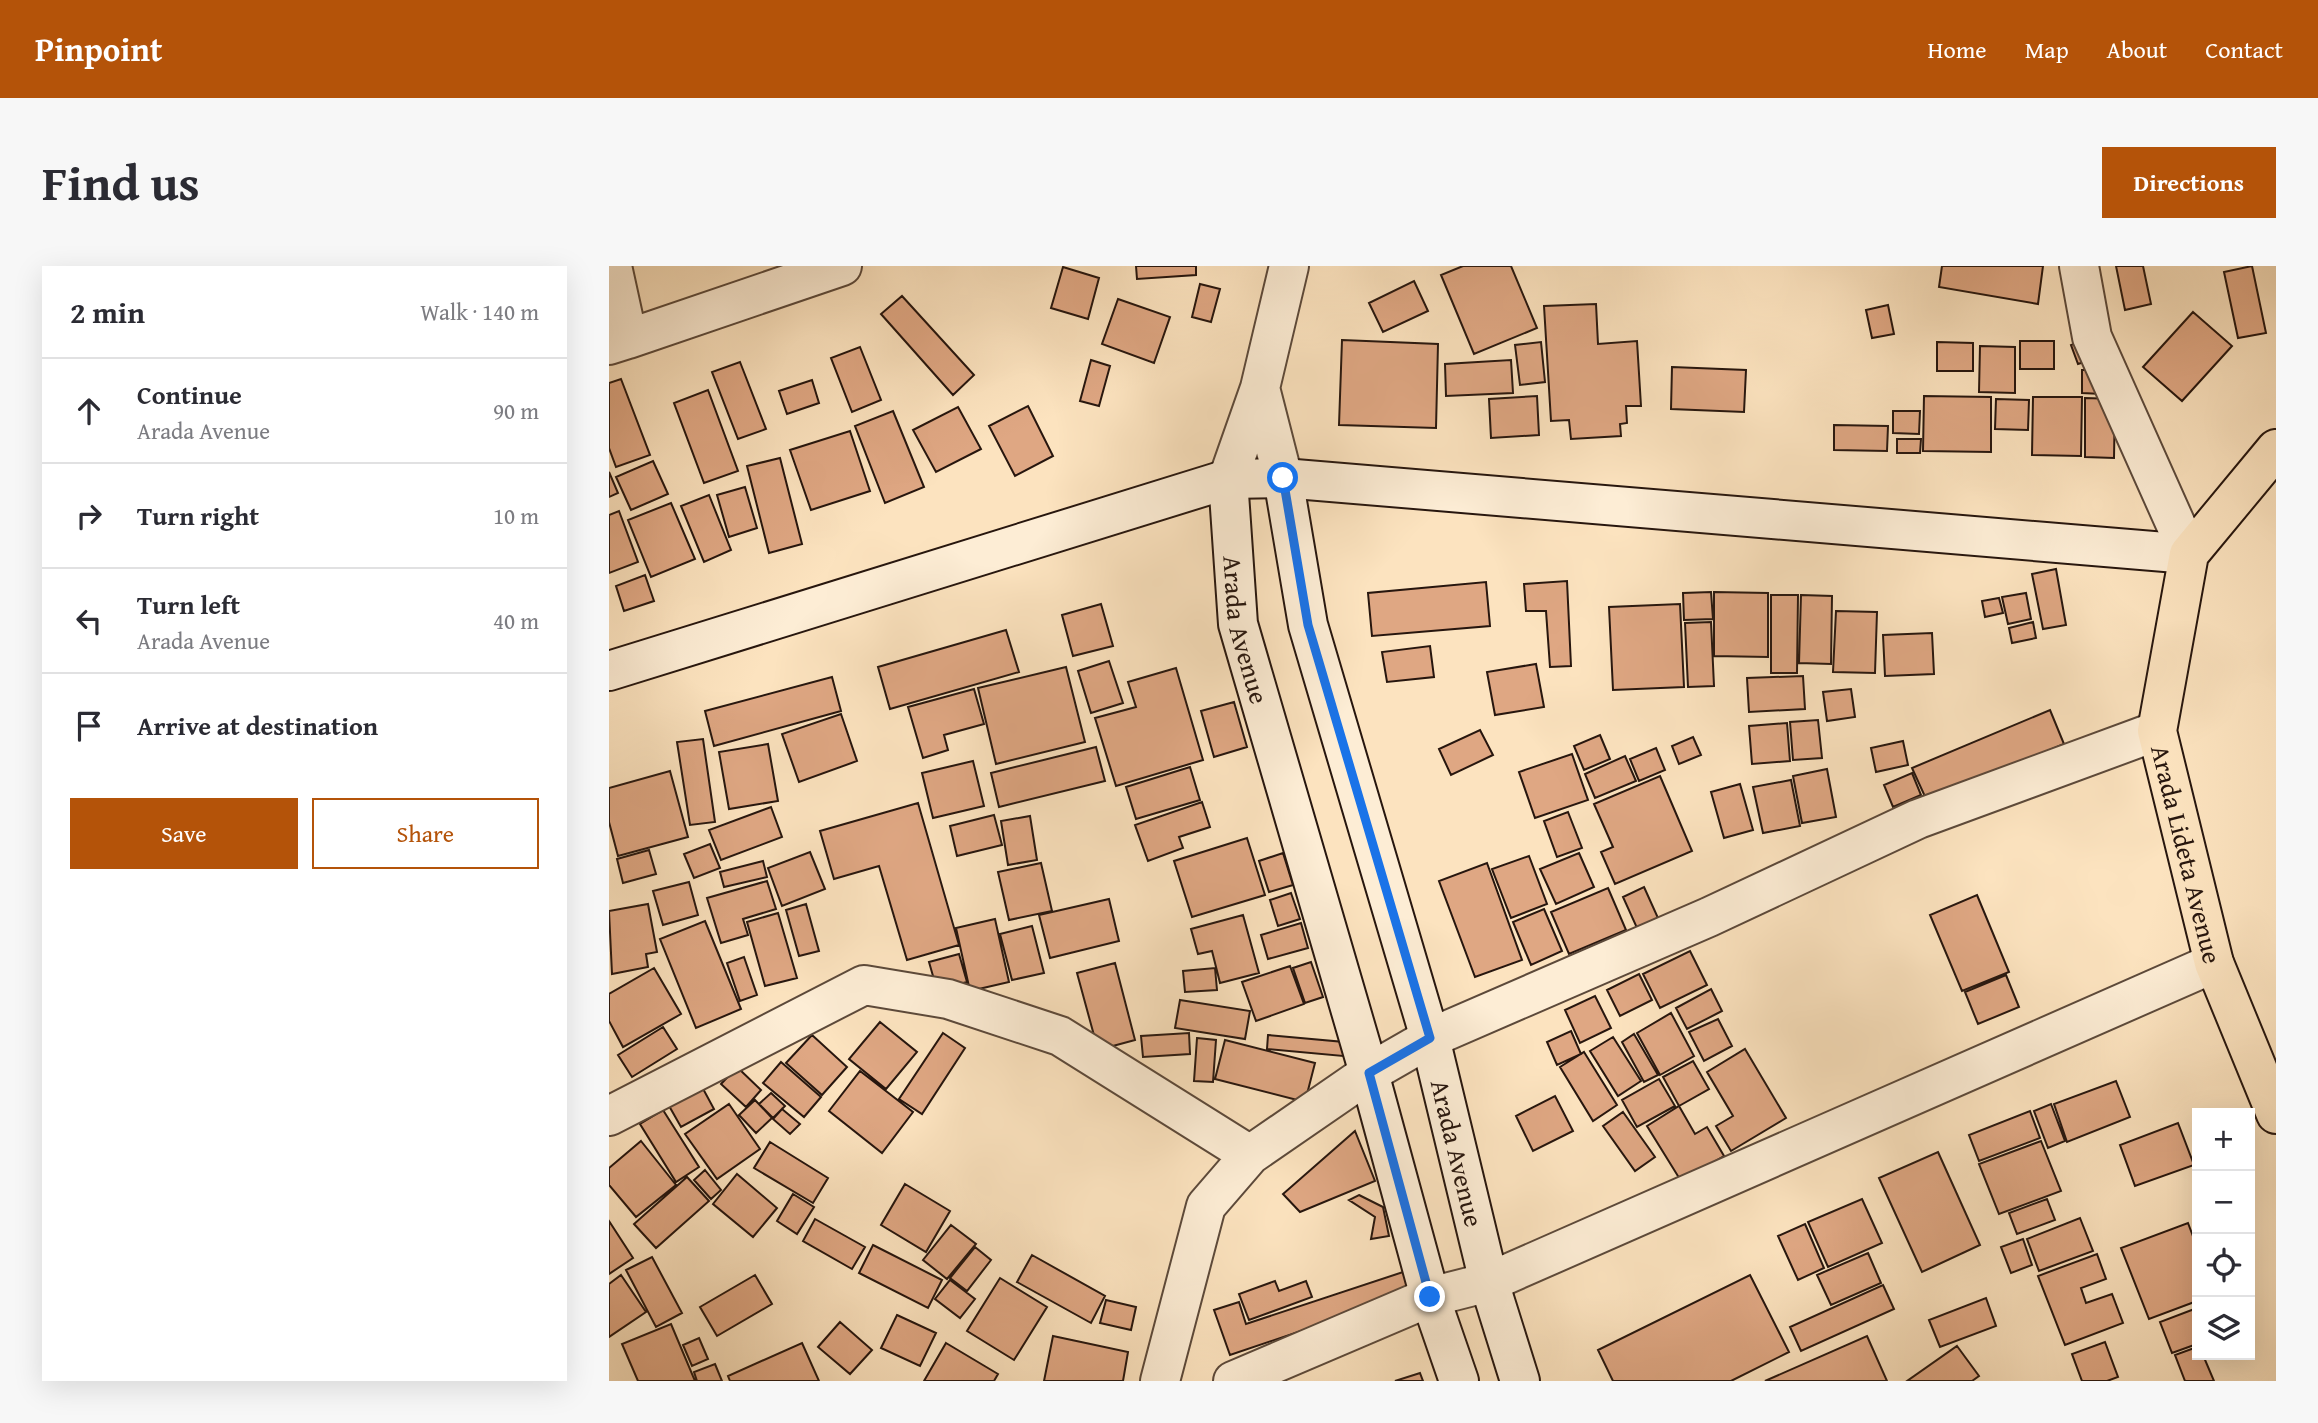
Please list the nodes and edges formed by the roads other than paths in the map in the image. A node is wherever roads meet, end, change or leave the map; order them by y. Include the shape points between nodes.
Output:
1 (612, 266) edge
2 (842, 266) edge
3 (1289, 266) edge
4 (2079, 266) edge
5 (619, 342) edge
6 (1260, 388) junction
7 (2276, 449) edge
8 (1283, 478) junction
9 (1228, 479) junction
10 (2189, 554) junction
11 (609, 671) edge
12 (2157, 731) junction
13 (2214, 963) junction
14 (1430, 1038) junction
15 (1369, 1073) junction
16 (2276, 1114) edge
17 (609, 1116) edge
18 (1249, 1155) junction
19 (1489, 1282) junction
20 (1430, 1297) junction
21 (1160, 1381) edge
22 (1233, 1381) edge
23 (1459, 1381) edge
24 (1520, 1381) edge

1 - 5 street
2 - 5 street
3 - 6 street
4 - 10 street via 2092,337
6 - 8 street, Arada Avenue
6 - 9 street
7 - 10 highway, Arada Lideta Avenue
8 - 9 street
8 - 10 street
8 - 14 street, Arada Avenue via 1308,625
9 - 11 street
9 - 15 street, Arada Avenue via 1238,624
10 - 12 highway, Arada Lideta Avenue
12 - 13 highway, Arada Lideta Avenue
12 - 14 street via 1918,819 1709,917
13 - 16 highway, Arada Lideta Avenue
13 - 19 street
14 - 15 street
14 - 19 street, Arada Avenue
15 - 18 street
15 - 20 street, Arada Avenue
17 - 18 street via 865,985 948,999 1060,1036
18 - 21 street via 1206,1206
19 - 20 street
19 - 24 street, Arada Avenue
20 - 22 street
20 - 23 street, Arada Avenue

